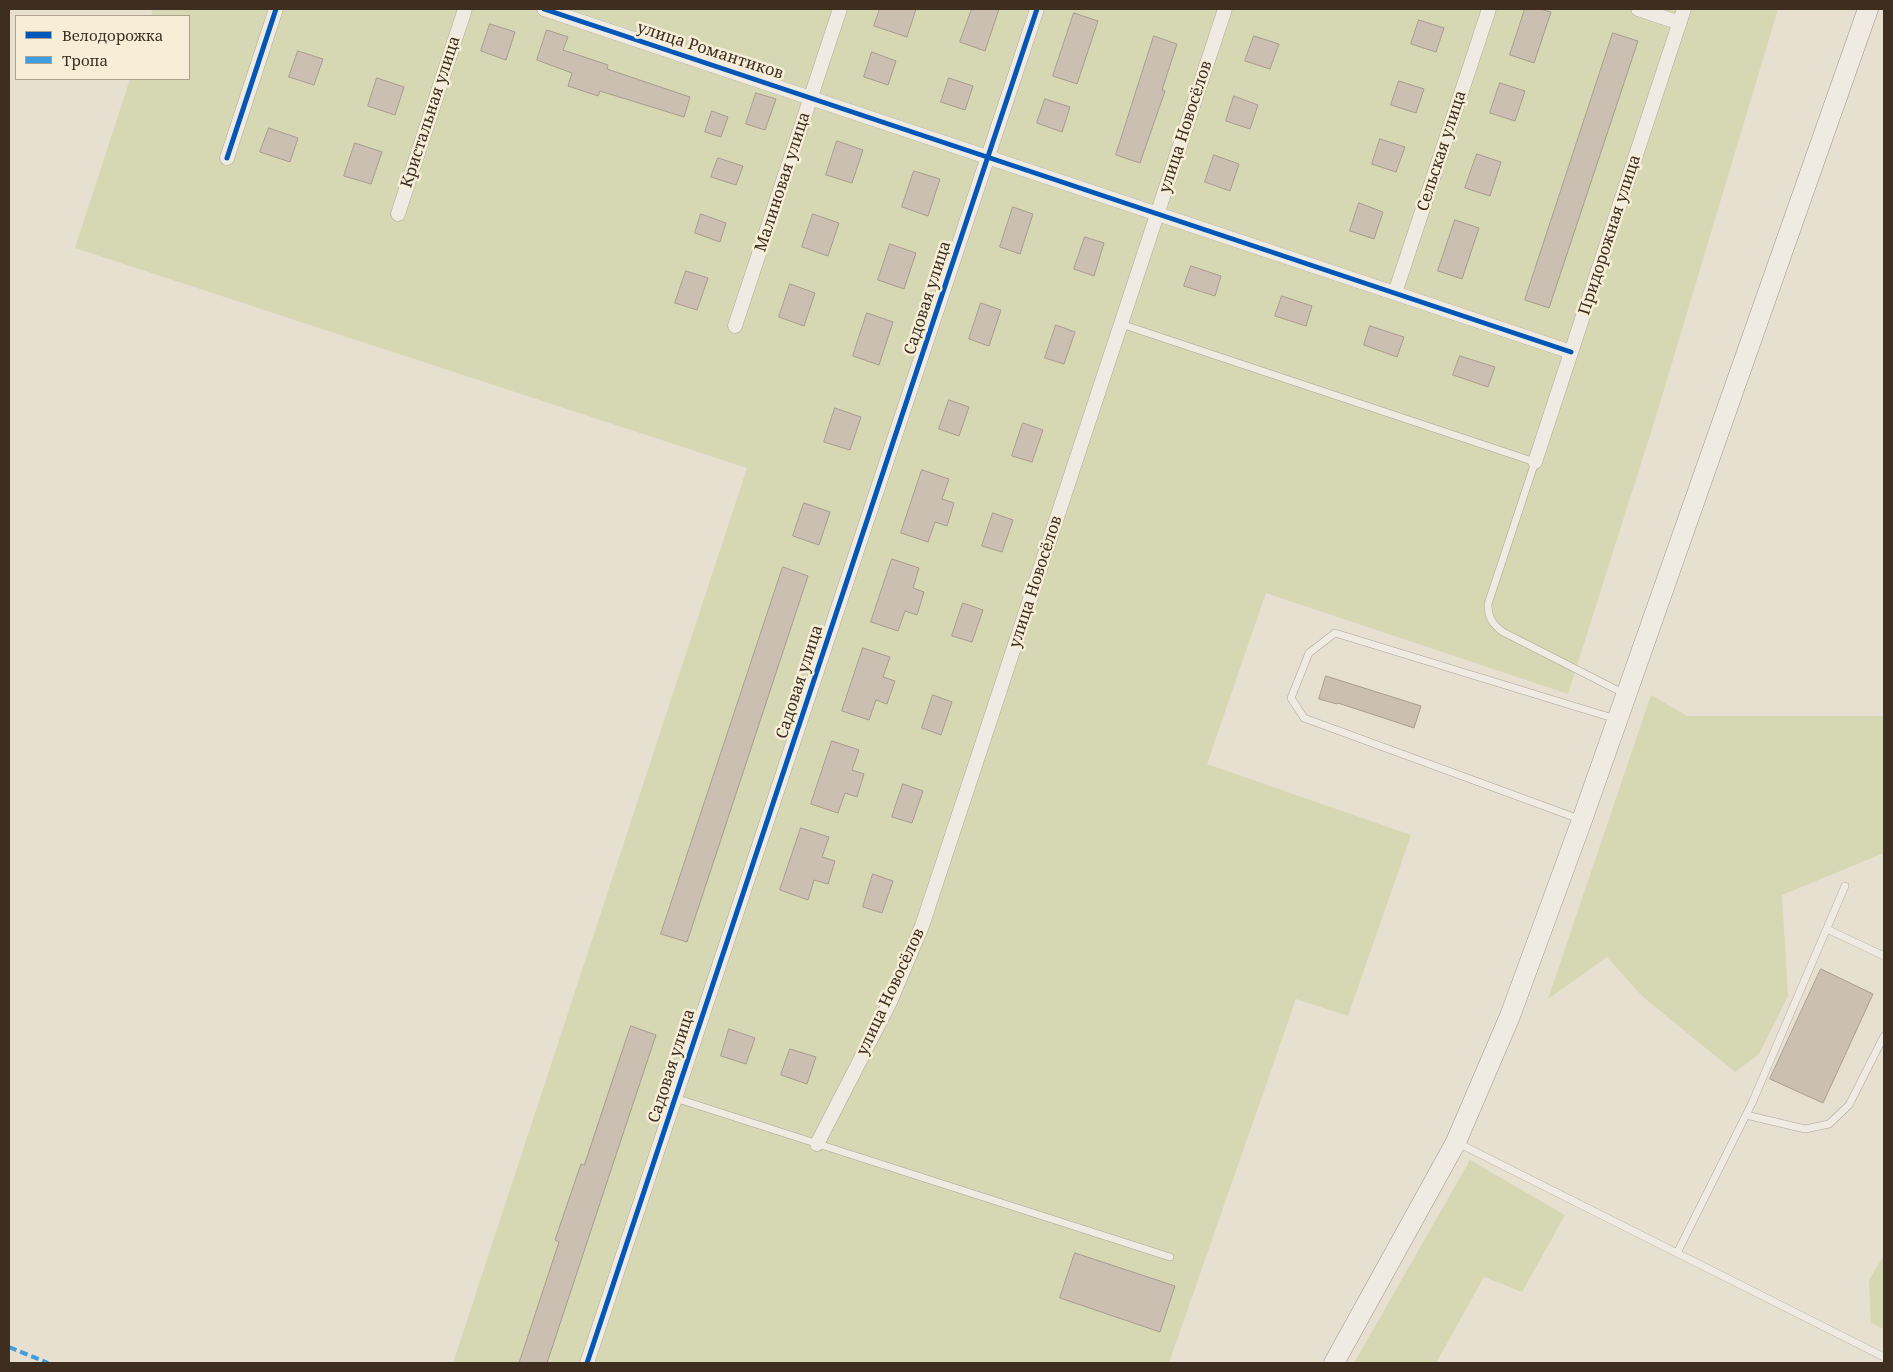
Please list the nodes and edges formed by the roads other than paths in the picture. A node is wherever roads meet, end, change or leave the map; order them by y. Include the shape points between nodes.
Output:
1 (276, 9) edge
2 (465, 9) edge
3 (544, 9) edge
4 (840, 9) edge
5 (1037, 9) edge
6 (1225, 9) edge
7 (1489, 9) edge
8 (1638, 9) edge
9 (1684, 9) edge
10 (1868, 9) edge
11 (1680, 23) junction
12 (811, 98) junction
13 (988, 157) junction
14 (227, 158) dead end
15 (398, 214) dead end
16 (1158, 214) junction
17 (1395, 293) junction
18 (1121, 324) junction
19 (735, 326) dead end
20 (1571, 352) junction
21 (1535, 462) junction
22 (1625, 694) junction
23 (1616, 719) junction
24 (1582, 820) junction
25 (1845, 886) dead end
26 (1827, 929) junction
27 (1884, 956) edge
28 (1884, 1036) edge
29 (675, 1098) junction
30 (1746, 1115) junction
31 (1456, 1142) junction
32 (817, 1144) junction
33 (1677, 1253) junction
34 (1170, 1257) dead end
35 (1884, 1357) edge
36 (587, 1363) edge
37 (1334, 1363) edge

1 - 14 street
2 - 15 street, Кристальная улица
3 - 12 street, улица Романтиков
4 - 12 street, Малиновая улица
5 - 13 street, Садовая улица
6 - 16 street, улица Новосёлов
7 - 17 street, Сельская улица
8 - 11 street
9 - 11 street, Придорожная улица
10 - 22 main road
11 - 20 street, Придорожная улица
12 - 13 street, улица Романтиков
12 - 19 street, Малиновая улица
13 - 16 street, улица Романтиков
13 - 29 street, Садовая улица
16 - 17 street, улица Романтиков
16 - 18 street, улица Новосёлов
17 - 20 street, улица Романтиков
18 - 21 lane
18 - 32 street, улица Новосёлов via 922,926 890,1002
20 - 21 street, Придорожная улица
21 - 22 lane via 1488,604 1491,620 1504,632
22 - 23 main road
23 - 24 main road
23 - 24 lane via 1335,633 1309,653 1291,698 1304,718
24 - 31 main road via 1510,1016
25 - 26 lane
26 - 27 lane
26 - 30 lane
28 - 30 lane via 1849,1105 1828,1124 1806,1129
29 - 32 lane
29 - 36 street, Садовая улица
30 - 33 lane
31 - 33 lane
31 - 37 main road
32 - 34 lane
33 - 35 lane

